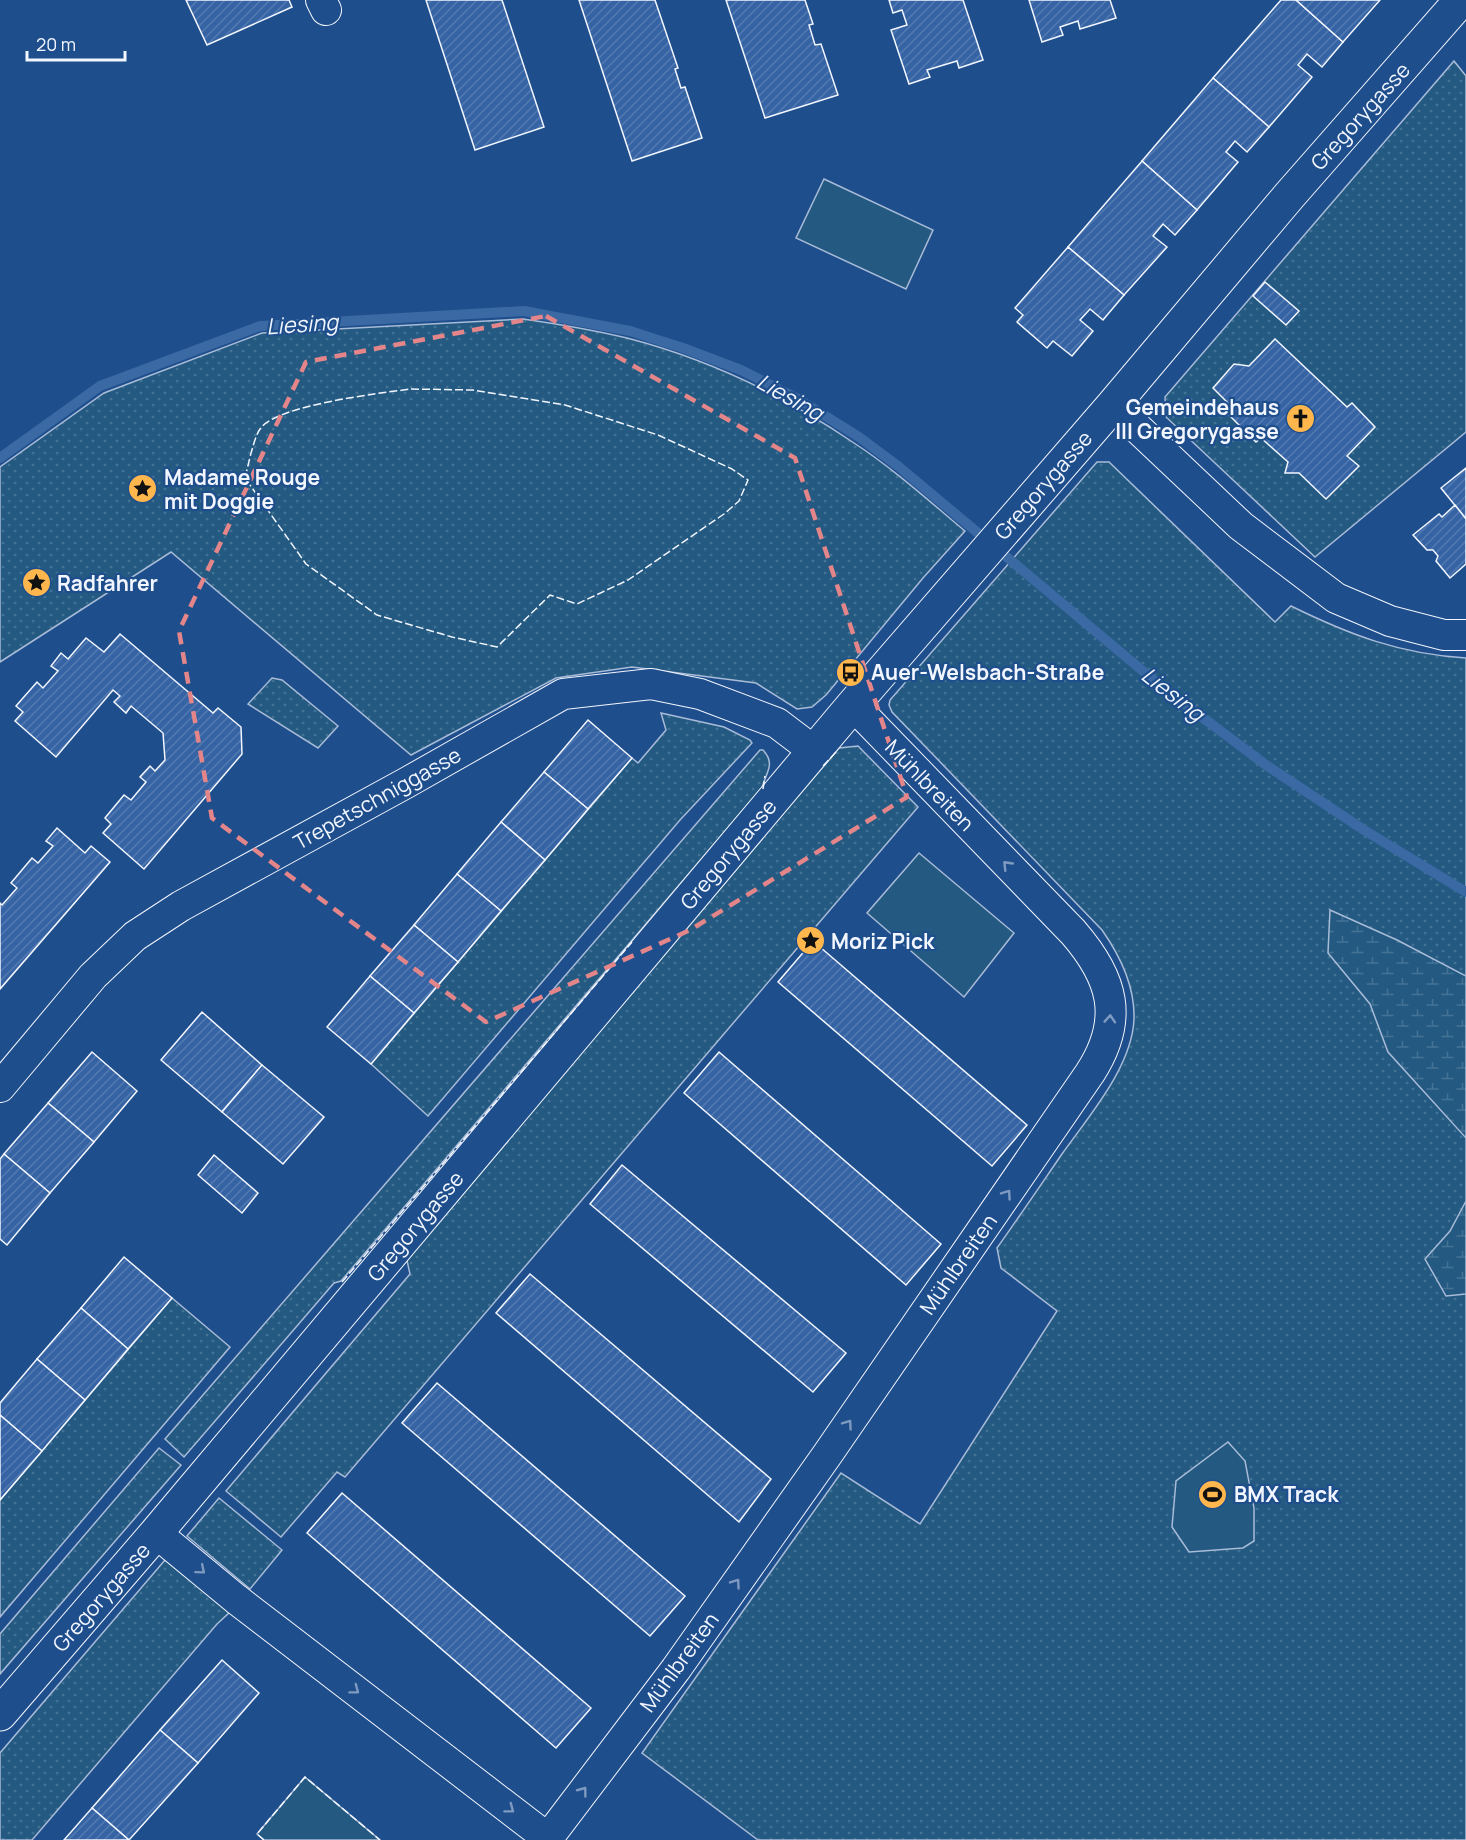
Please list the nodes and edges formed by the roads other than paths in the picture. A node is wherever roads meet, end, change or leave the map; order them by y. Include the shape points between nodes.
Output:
1 (1461, 0) edge
2 (1113, 405) junction
3 (1466, 635) edge
4 (853, 705) junction
5 (814, 751) junction
6 (0, 1087) edge
7 (156, 1533) junction
8 (0, 1714) edge
9 (549, 1839) edge

1 - 2 street, Gregorygasse
2 - 3 street via 1241,525 1336,598 1390,621 1444,635
2 - 4 street, Gregorygasse
4 - 5 street, Gregorygasse
9 -> 4 street, Mühlbreiten via 676,1669 827,1455 1105,1046 1110,999 1093,956
5 - 6 street, Trepetschniggasse via 777,723 700,694 651,684 563,693 181,906 135,936 93,976
5 - 7 street, Gregorygasse
7 - 8 street, Gregorygasse
7 -> 9 street, Mühlbreiten

